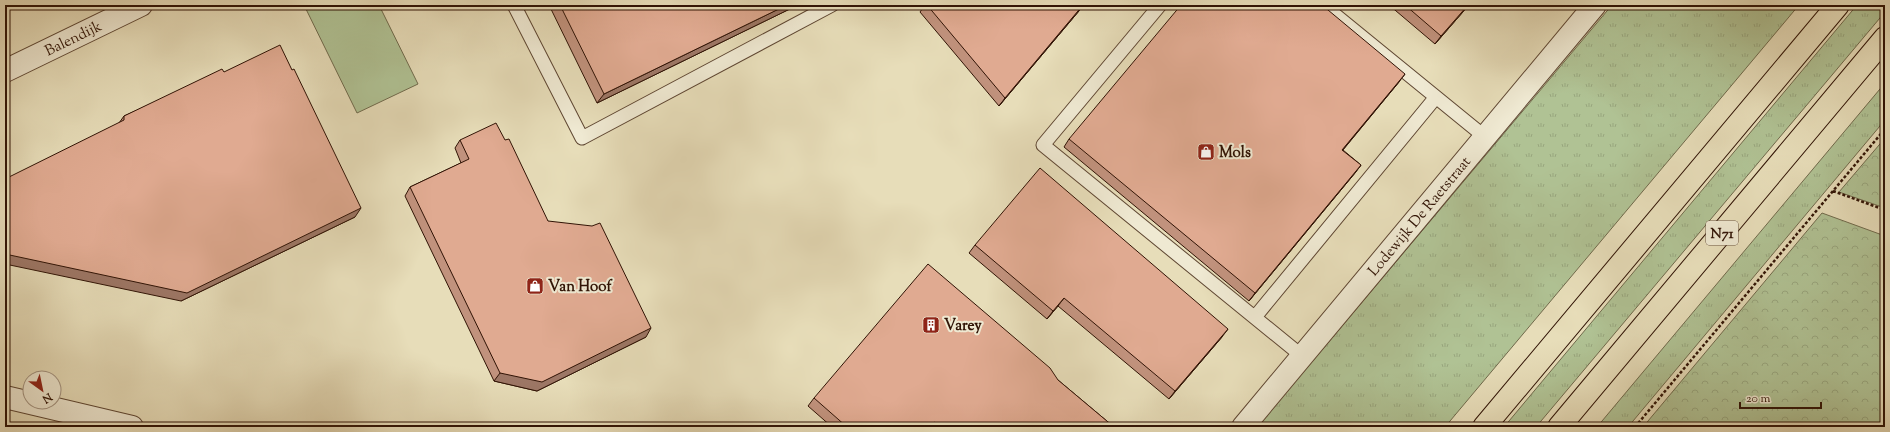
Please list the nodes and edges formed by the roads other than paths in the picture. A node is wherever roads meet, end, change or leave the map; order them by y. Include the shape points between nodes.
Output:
1 (141, 5) edge
2 (514, 5) edge
3 (832, 5) edge
4 (1160, 5) edge
5 (1323, 5) edge
6 (1595, 5) edge
7 (1838, 5) edge
8 (1885, 38) edge
9 (5, 71) edge
10 (1436, 97) junction
11 (1485, 137) junction
12 (1255, 317) junction
13 (1302, 356) junction
14 (5, 397) edge
15 (132, 427) edge
16 (1243, 427) edge
17 (1484, 427) edge
18 (1559, 427) edge

1 - 9 street, Balendijk
2 - 3 lane via 582,138
4 - 12 lane via 1042,145
5 - 10 lane
6 - 11 street, Lodewijk De Raetstraat
7 - 17 highway
8 - 18 highway, N71
10 - 11 lane
10 - 12 lane
11 - 13 street, Lodewijk De Raetstraat
12 - 13 lane
13 - 16 street, Lodewijk De Raetstraat
14 - 15 street

